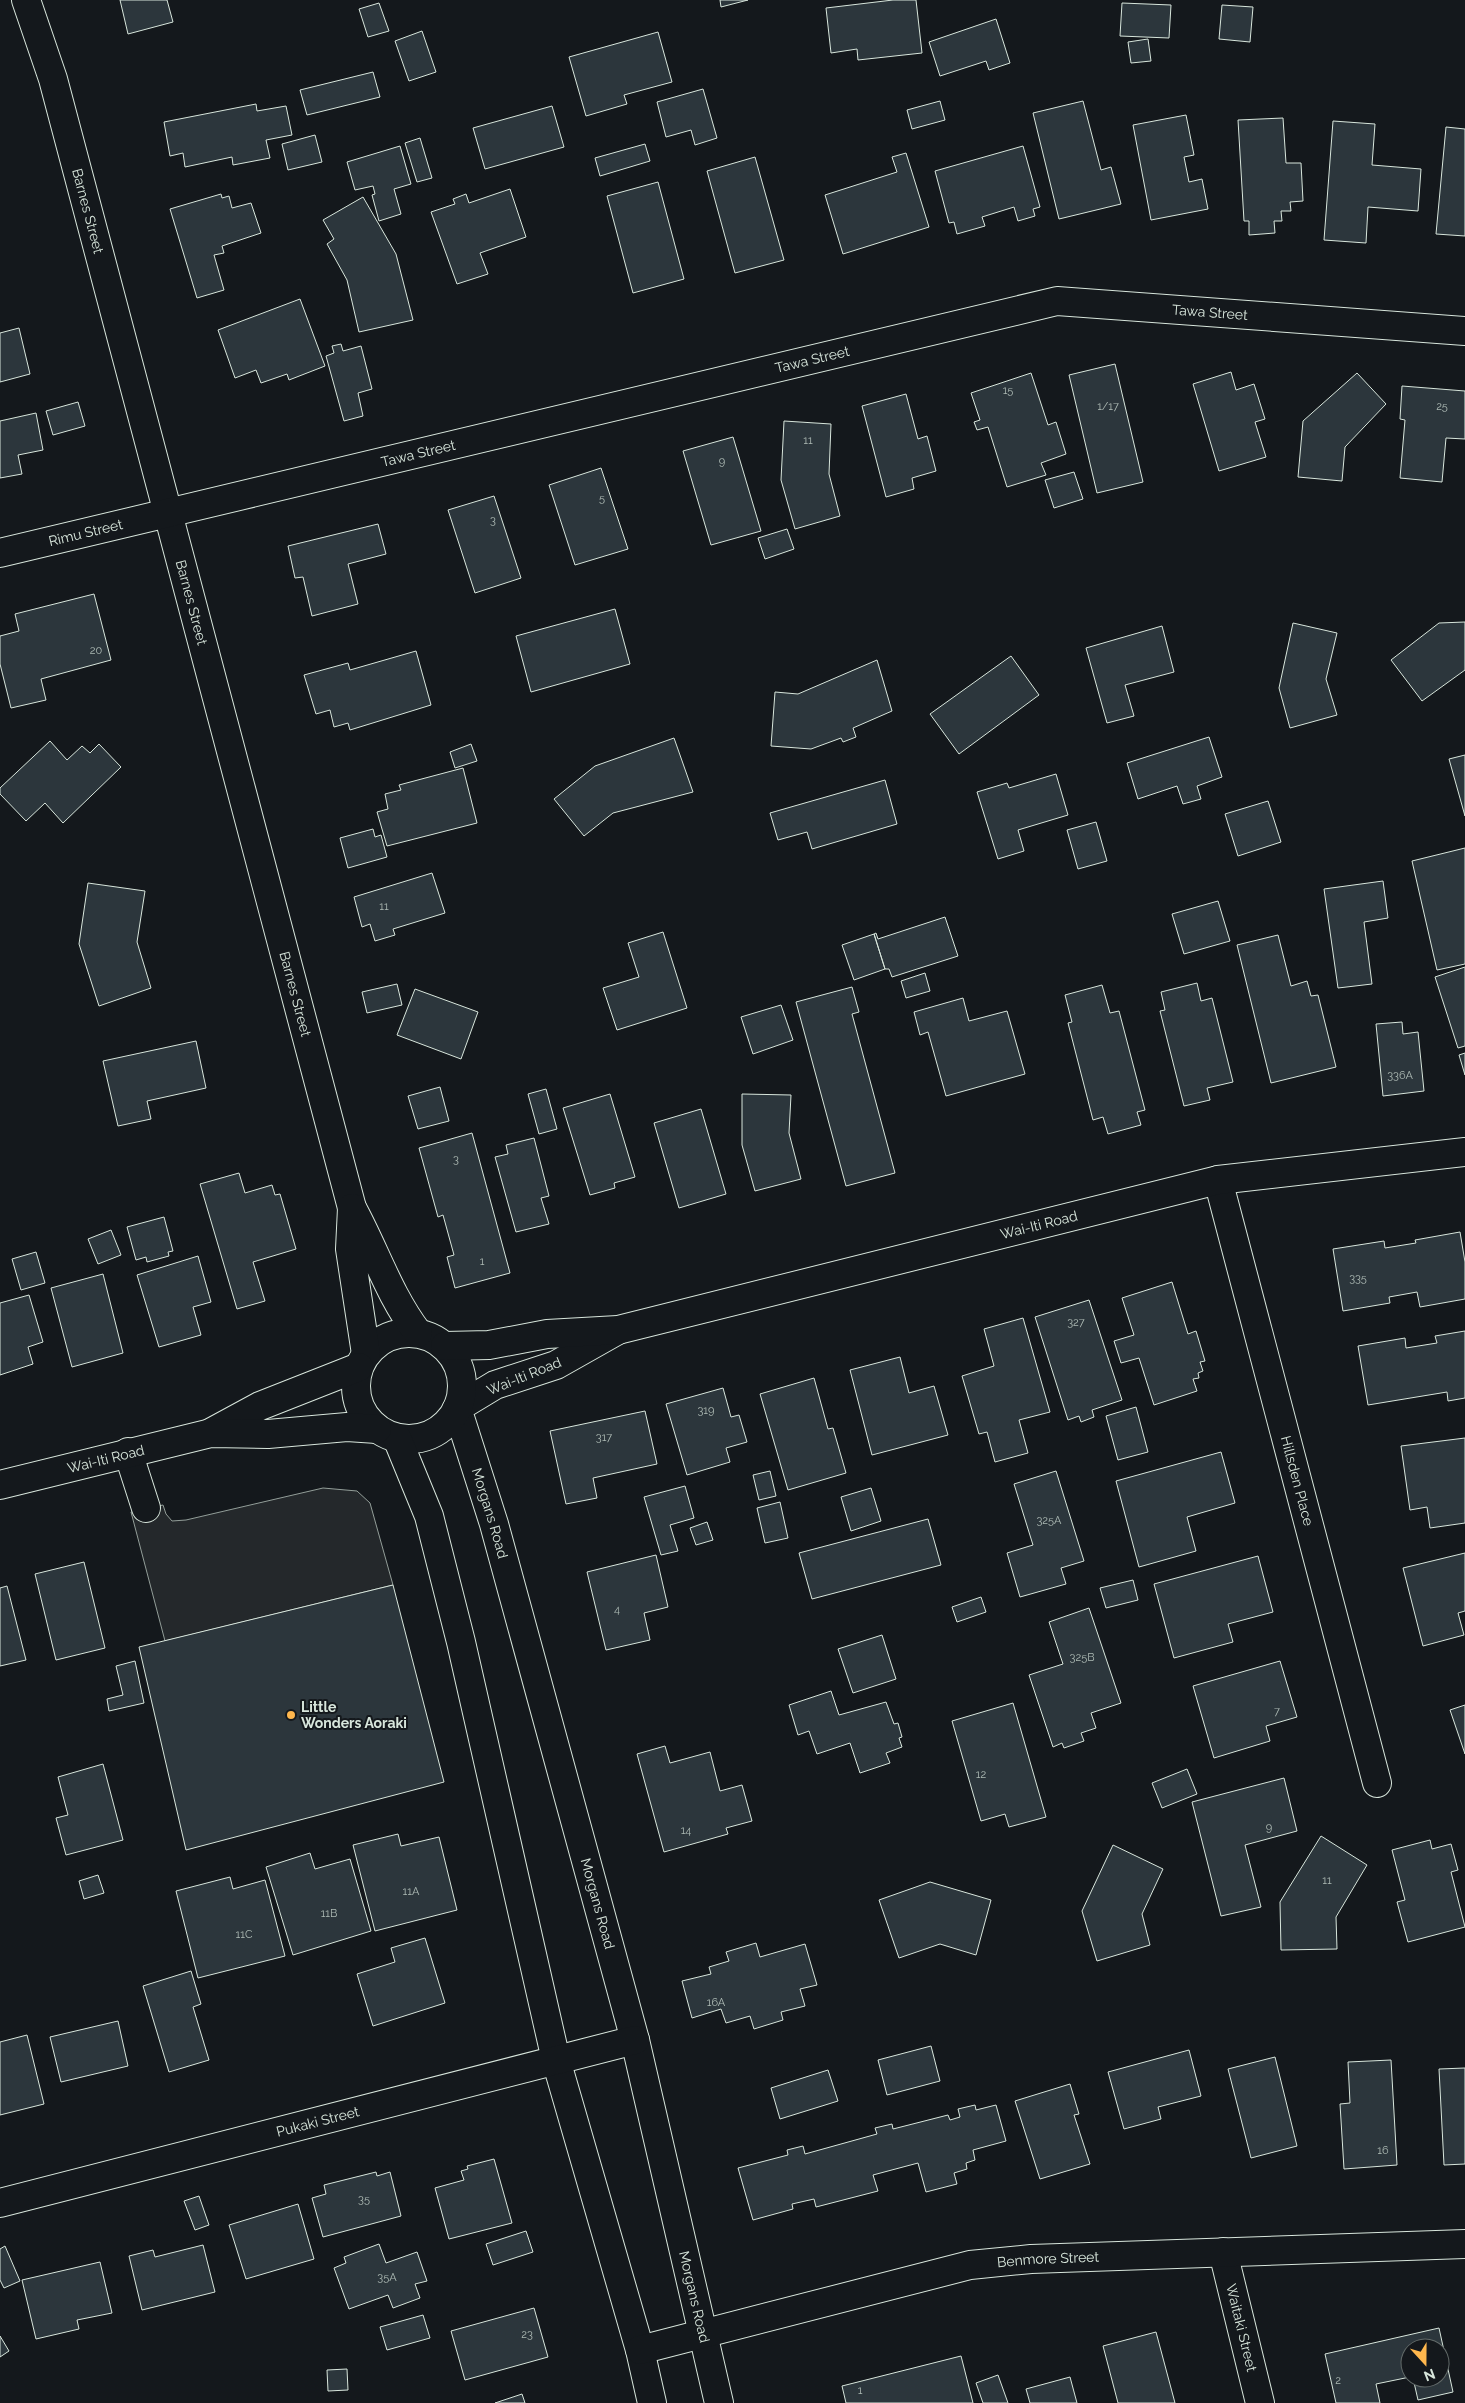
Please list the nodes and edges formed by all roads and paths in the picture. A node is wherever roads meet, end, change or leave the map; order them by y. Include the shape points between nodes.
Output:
1 (26, 0) edge
2 (1465, 331) edge
3 (169, 511) junction
4 (0, 553) edge
5 (1465, 1152) edge
6 (1218, 1180) junction
7 (352, 1208) junction
8 (618, 1330) junction
9 (418, 1333) junction
10 (445, 1346) junction
11 (363, 1361) junction
12 (457, 1408) junction
13 (211, 1433) junction
14 (387, 1433) junction
15 (128, 1452) junction
16 (0, 1485) edge
17 (146, 1508) dead end
18 (1377, 1783) dead end
19 (635, 2040) junction
20 (556, 2060) junction
21 (0, 2203) edge
22 (1465, 2244) edge
23 (1222, 2252) junction
24 (702, 2334) junction
25 (640, 2350) junction
26 (652, 2403) edge
27 (719, 2403) edge
28 (1260, 2403) edge

1 - 3 street, Barnes Street via 54,79
2 - 3 street, Tawa Street via 1057,302
3 - 4 street, Rimu Street
3 - 7 street, Barnes Street
5 - 6 street, Wai-Iti Road
6 - 8 street, Wai-Iti Road
6 - 18 street, Hillsden Place
7 - 9 street, Barnes Street via 372,1243 402,1312
7 - 11 street, Barnes Street via 350,1249
8 - 10 street, Wai-Iti Road via 547,1334 488,1345
8 - 12 street, Wai-Iti Road via 556,1365 495,1386
9 - 10 street
9 - 11 street via 389,1336 376,1343
10 - 12 street via 461,1372 462,1390
11 - 13 street, Wai-Iti Road via 260,1406
11 - 14 street via 356,1384 358,1401 365,1416
12 - 14 street via 447,1423 432,1434 415,1439
12 - 19 street, Morgans Road via 494,1524
13 - 14 street, Wai-Iti Road via 268,1434 347,1427
13 - 15 street, Wai-Iti Road
14 - 20 street via 429,1516 461,1642
15 - 16 street, Wai-Iti Road
15 - 17 street
19 - 20 street, Pukaki Street
19 - 24 street, Morgans Road
20 - 21 street, Pukaki Street
20 - 25 street
22 - 23 street, Benmore Street
23 - 24 street, Benmore Street via 1031,2259 970,2265
23 - 28 street, Waitaki Street
24 - 25 street, Benmore Street
24 - 27 street, Morgans Road
25 - 26 street

